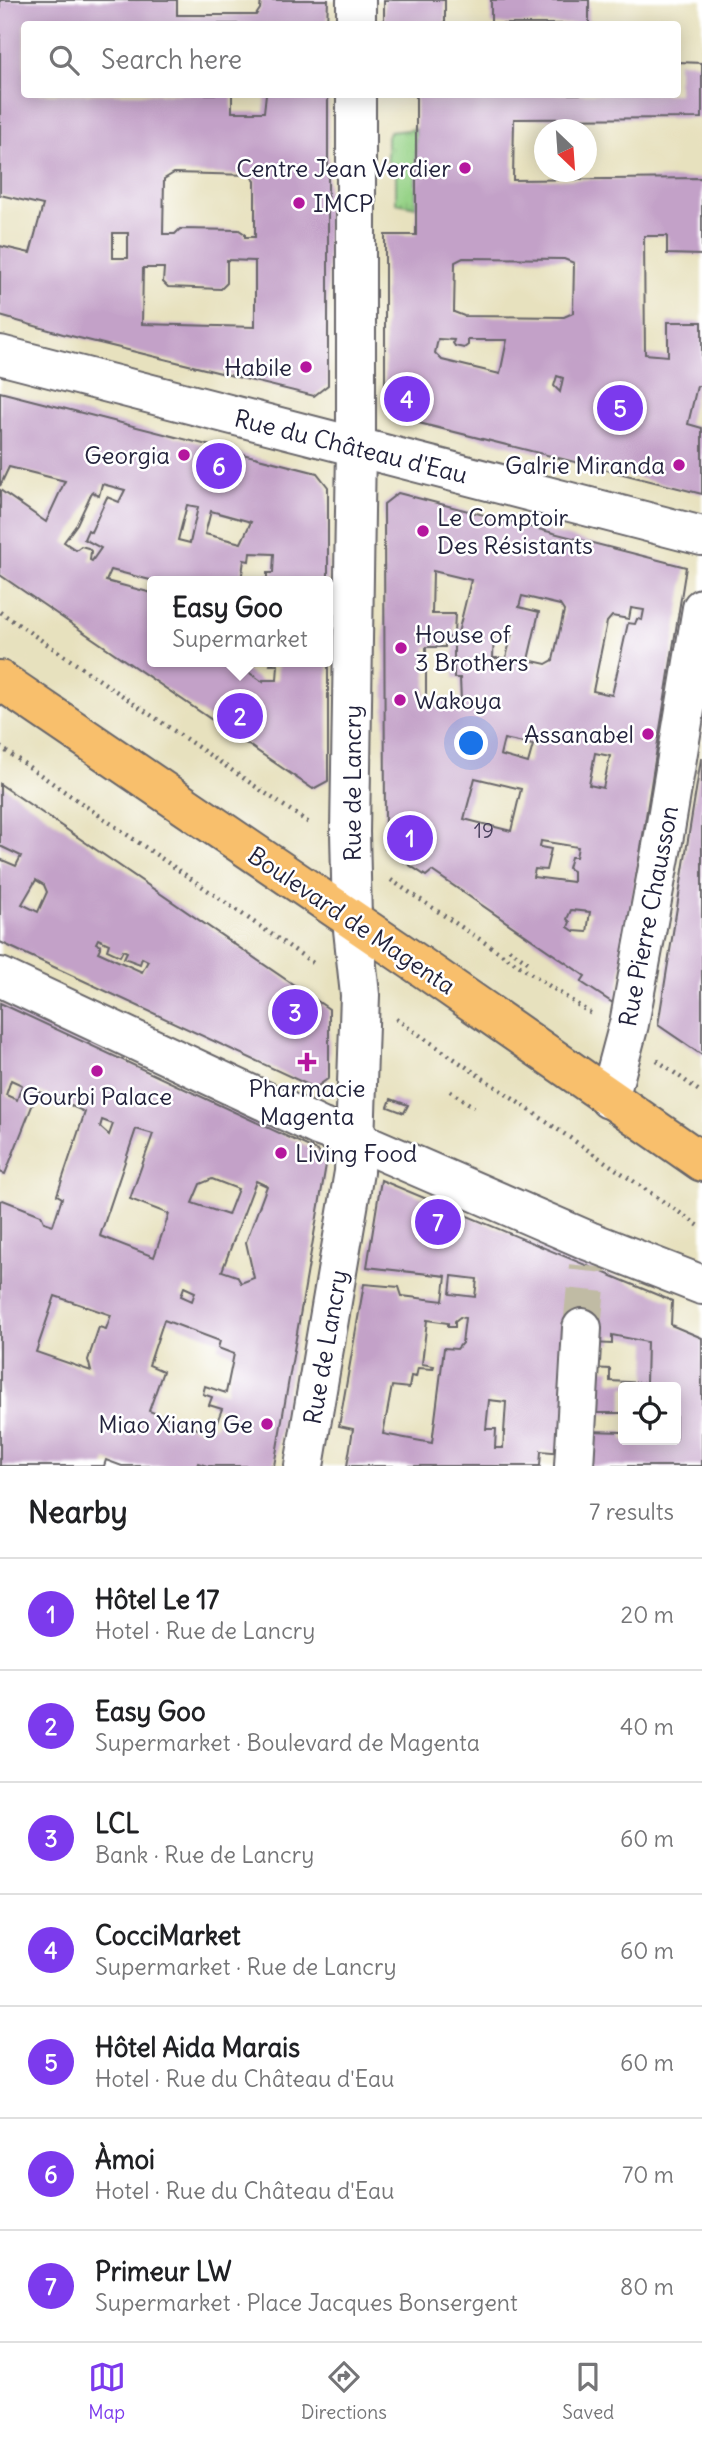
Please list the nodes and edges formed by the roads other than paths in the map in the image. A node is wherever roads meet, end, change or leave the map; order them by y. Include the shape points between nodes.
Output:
1 (356, 0) edge
2 (356, 21) edge
3 (356, 98) edge
4 (0, 355) edge
5 (356, 447) junction
6 (702, 537) edge
7 (702, 608) edge
8 (0, 680) edge
9 (352, 920) junction
10 (0, 977) edge
11 (610, 1099) junction
12 (356, 1140) junction
13 (702, 1162) edge
14 (702, 1286) edge
15 (582, 1328) tunnel mouth
16 (304, 1466) edge
17 (574, 1466) edge

1 - 2 street
3 - 5 street, Rue de Lancry
4 - 5 street, Rue du Château d'Eau
5 - 6 street, Rue du Château d'Eau
5 - 9 street, Rue de Lancry
7 - 11 street, Rue Pierre Chausson via 665,830
8 - 9 main road, Boulevard de Magenta
9 - 11 main road, Boulevard de Magenta
9 - 12 street, Rue de Lancry via 360,995
10 - 12 street
11 - 13 main road, Boulevard de Magenta
12 - 14 street via 589,1253
12 - 16 street, Rue de Lancry
15 - 17 street

